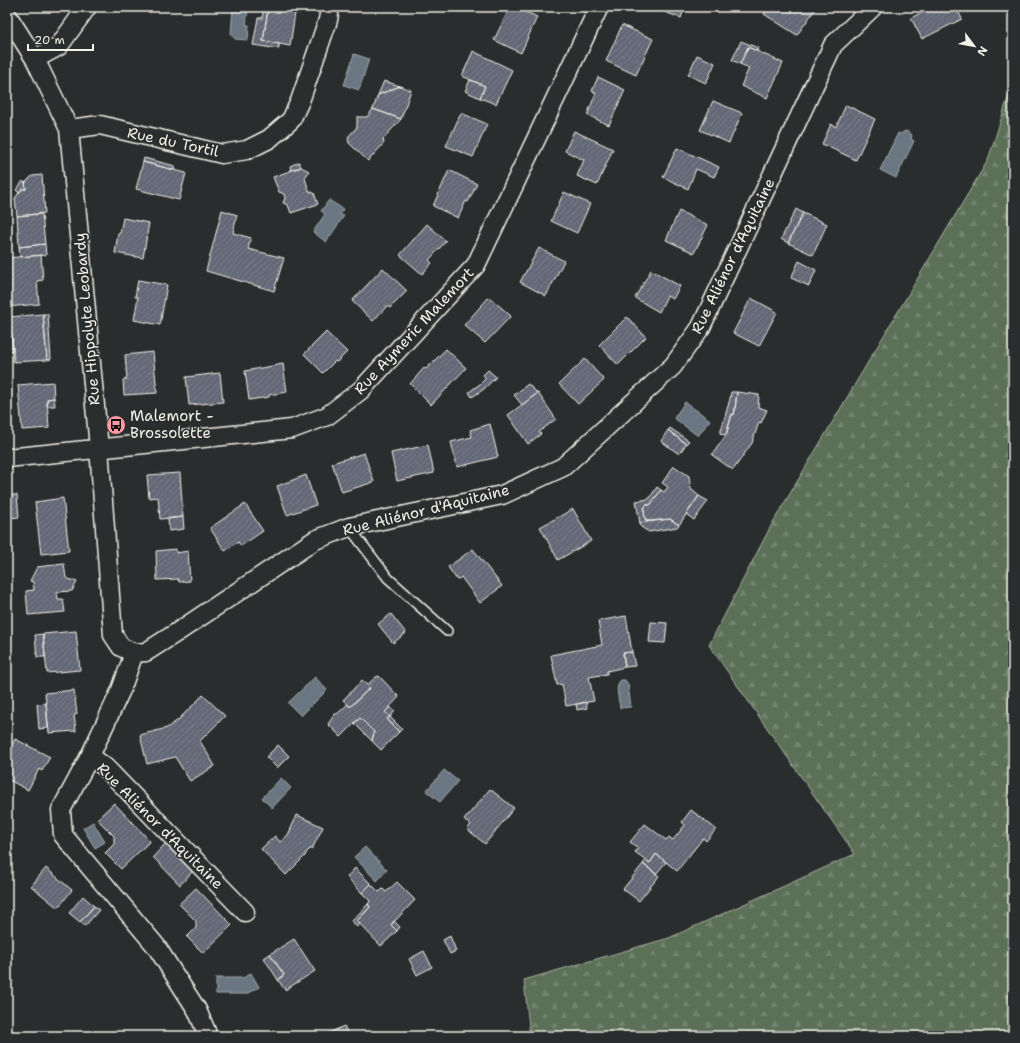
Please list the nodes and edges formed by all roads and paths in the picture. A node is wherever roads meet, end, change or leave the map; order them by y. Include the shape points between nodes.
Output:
1 (86, 7) edge
2 (330, 7) edge
3 (599, 7) edge
4 (873, 7) edge
5 (7, 15) edge
6 (35, 59) junction
7 (69, 128) junction
8 (99, 448) junction
9 (7, 458) edge
10 (349, 527) junction
11 (447, 631) dead end
12 (134, 653) junction
13 (90, 756) junction
14 (245, 912) dead end
15 (207, 1036) edge

1 - 6 street via 59,46
2 - 7 street, Rue du Tortil via 328,20 291,120 269,139 247,150 222,154 100,125
3 - 8 street, Rue Aymeric Malemort via 476,265 361,390 327,416 292,429
4 - 10 street, Rue Aliénor d'Aquitaine via 833,45 701,327 673,366 563,466 502,495
5 - 6 street, Rue Hippolyte Leobardy
6 - 7 street, Rue Hippolyte Leobardy
7 - 8 street, Rue Hippolyte Leobardy
8 - 9 street, Rue Aymeric Malemort
8 - 12 street, Rue Hippolyte Leobardy via 113,635 121,647
10 - 11 lane via 388,578
10 - 12 street, Rue Aliénor d'Aquitaine via 315,540 146,652
12 - 13 street, Rue Aliénor d'Aquitaine via 121,690
13 - 14 street, Rue Aliénor d'Aquitaine via 105,767
13 - 15 street via 61,810 63,835 156,946 197,1010

